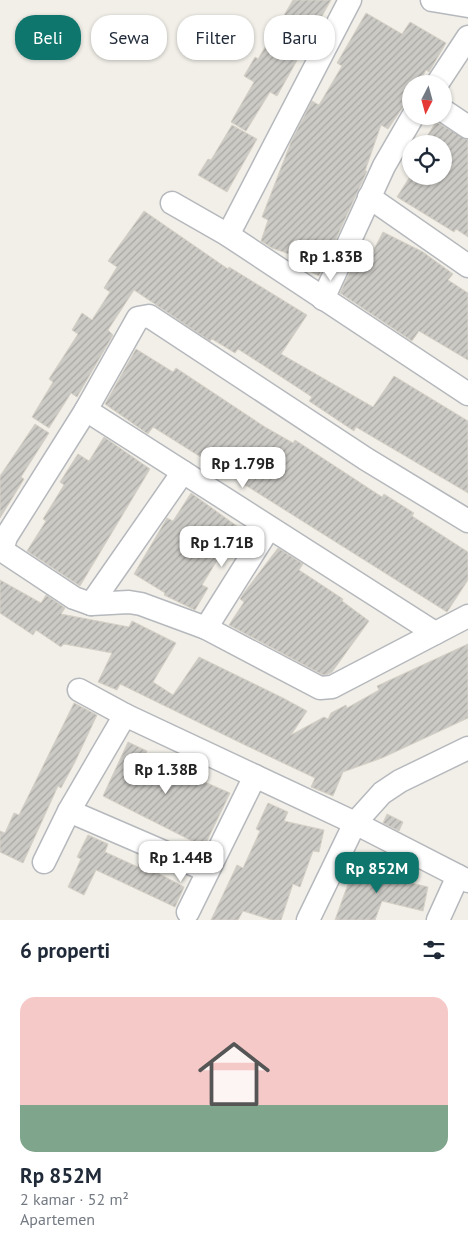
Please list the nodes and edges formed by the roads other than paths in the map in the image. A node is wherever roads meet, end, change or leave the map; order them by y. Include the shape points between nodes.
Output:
1 (350, 0) edge
2 (432, 0) edge
3 (468, 6) edge
4 (468, 37) edge
5 (443, 75) edge
6 (452, 116) edge
7 (407, 125) edge
8 (468, 127) edge
9 (369, 197) junction
10 (172, 203) dead end
11 (228, 235) junction
12 (468, 266) edge
13 (323, 299) junction
14 (468, 394) edge
15 (86, 410) junction
16 (183, 472) junction
17 (468, 521) edge
18 (269, 528) junction
19 (91, 604) junction
20 (468, 616) edge
21 (206, 628) junction
22 (435, 633) junction
23 (79, 690) dead end
24 (125, 715) junction
25 (468, 748) edge
26 (255, 776) junction
27 (69, 812) junction
28 (355, 822) junction
29 (44, 862) dead end
30 (208, 871) junction
31 (463, 879) edge
32 (188, 912) dead end
33 (308, 920) edge
34 (438, 920) edge

1 - 11 street
2 - 3 street
4 - 5 street
6 - 8 street
7 - 9 street
9 - 12 street
9 - 13 street
10 - 11 street
11 - 13 street
13 - 14 street
15 - 16 street
15 - 17 street via 138,318 149,316 366,459
15 - 19 street via 6,537 3,547 6,553 74,598
16 - 18 street
16 - 19 street
18 - 21 street
18 - 22 street
19 - 21 street via 141,604
20 - 22 street
21 - 22 street via 315,687 325,689
23 - 24 street
24 - 26 street
24 - 27 street
25 - 28 street via 400,781 382,793
26 - 28 street
26 - 30 street
27 - 29 street
27 - 30 street
28 - 31 street
28 - 33 street
30 - 32 street
31 - 34 street

